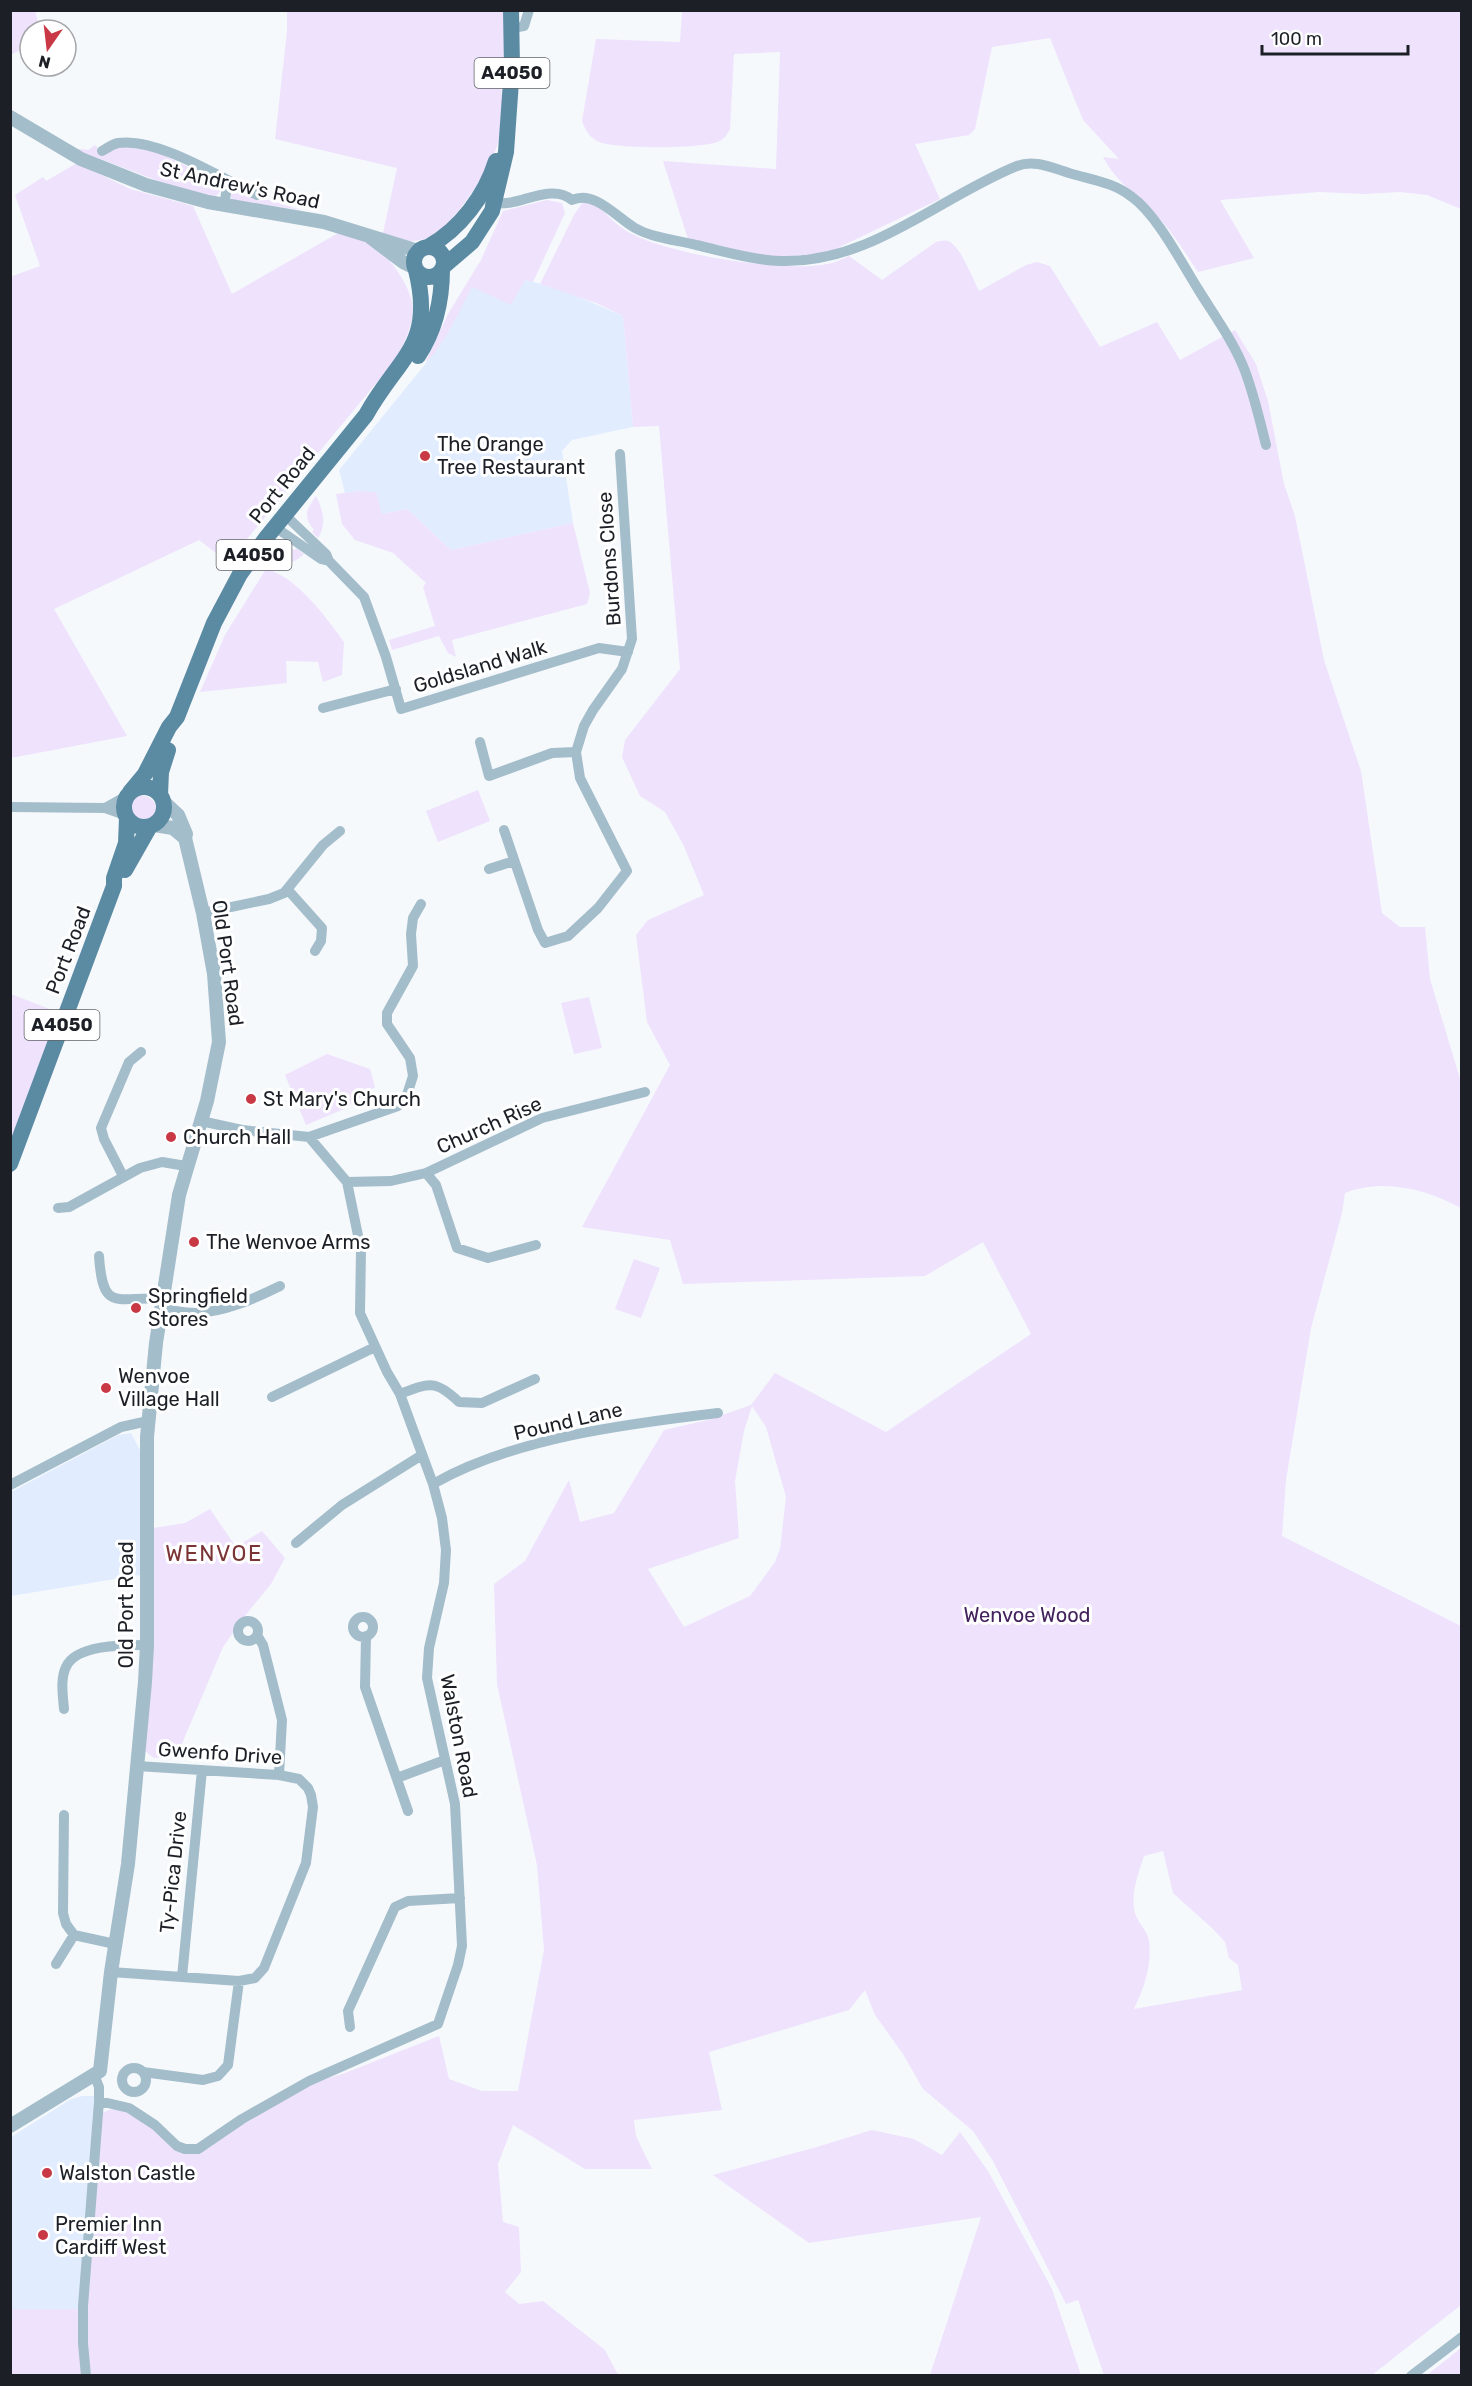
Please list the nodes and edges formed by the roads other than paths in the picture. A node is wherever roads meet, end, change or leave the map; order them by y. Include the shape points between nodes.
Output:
1 (511, 10) edge
2 (529, 10) edge
3 (512, 28) junction
4 (10, 117) edge
5 (505, 135) junction
6 (102, 151) dead end
7 (228, 182) junction
8 (257, 195) dead end
9 (493, 204) junction
10 (224, 205) junction
11 (460, 221) junction
12 (419, 259) junction
13 (443, 268) junction
14 (366, 415) junction
15 (1266, 445) dead end
16 (620, 454) dead end
17 (280, 521) junction
18 (628, 652) junction
19 (396, 689) junction
20 (323, 708) dead end
21 (177, 717) junction
22 (480, 742) dead end
23 (576, 752) junction
24 (129, 793) junction
25 (162, 798) junction
26 (10, 807) edge
27 (105, 808) junction
28 (126, 817) junction
29 (152, 825) junction
30 (504, 830) dead end
31 (340, 831) dead end
32 (184, 838) junction
33 (514, 861) junction
34 (489, 869) dead end
35 (114, 886) junction
36 (288, 890) junction
37 (421, 904) dead end
38 (203, 913) junction
39 (315, 951) dead end
40 (141, 1052) dead end
41 (645, 1092) dead end
42 (201, 1121) junction
43 (309, 1137) junction
44 (10, 1164) edge
45 (186, 1166) junction
46 (426, 1173) junction
47 (123, 1176) junction
48 (347, 1182) junction
49 (58, 1208) dead end
50 (536, 1245) dead end
51 (99, 1256) dead end
52 (280, 1286) dead end
53 (163, 1304) junction
54 (375, 1347) junction
55 (535, 1379) dead end
56 (400, 1394) junction
57 (272, 1397) dead end
58 (718, 1413) dead end
59 (148, 1421) junction
60 (422, 1455) junction
61 (433, 1484) junction
62 (10, 1485) edge
63 (296, 1543) dead end
64 (257, 1635) dead end
65 (366, 1636) dead end
66 (147, 1645) junction
67 (64, 1709) dead end
68 (445, 1760) junction
69 (137, 1766) junction
70 (202, 1770) junction
71 (279, 1775) junction
72 (397, 1778) junction
73 (408, 1810) dead end
74 (64, 1815) dead end
75 (460, 1898) junction
76 (74, 1935) junction
77 (116, 1944) junction
78 (56, 1964) dead end
79 (111, 1972) junction
80 (182, 1977) junction
81 (239, 1981) junction
82 (350, 2027) dead end
83 (143, 2072) dead end
84 (95, 2077) junction
85 (99, 2101) junction
86 (10, 2126) edge
87 (1461, 2337) edge
88 (86, 2376) edge
89 (1411, 2376) edge

1 - 3 main road, A4050
2 - 3 street via 524,26
3 - 5 main road, A4050
4 - 10 street, St Andrew's Road via 56,146 110,171
5 - 9 main road, A4050 via 506,152
5 - 11 main road, A4050 via 483,191
6 - 7 street via 115,143 154,147
7 - 8 street
7 - 10 street
9 - 11 street via 484,204 470,219
9 - 13 main road, A4050 via 478,235
9 - 15 street via 552,193 567,195 572,200 592,198 636,228 658,236 771,261 797,262 850,251 883,237 1019,165 1035,163 1112,184 1134,198 1151,217 1229,340 1245,370
10 - 12 street, St Andrew's Road via 307,219 368,236 380,247
11 - 12 main road, A4050
12 - 13 main road via 426,277 436,276
12 - 13 main road via 440,251
12 - 14 main road, Port Road / A4050 via 422,312 417,338
13 - 14 main road, Port Road / A4050 via 440,305 428,340 381,403
14 - 17 main road, Port Road / A4050
16 - 18 street, Burdons Close via 632,639
17 - 19 street, Goldsland Walk via 321,559 329,561 364,597
17 - 21 main road, Port Road / A4050 via 240,574 214,623
18 - 19 street, Goldsland Walk via 599,648 401,709
18 - 23 street, Burdons Close via 622,669 589,718
19 - 20 street
21 - 24 main road, Port Road / A4050 via 145,774
21 - 25 main road, Port Road / A4050 via 160,772
22 - 23 street via 489,776 552,753
23 - 33 street via 580,778 627,871 598,908 568,936 545,943
24 - 25 main road via 143,787 155,790
24 - 27 street
24 - 28 main road, Port Road / A4050 via 124,804
25 - 29 main road, Port Road / A4050 via 163,814
25 - 32 street, Old Port Road via 178,816
26 - 27 street
27 - 28 street
28 - 29 main road via 137,827
28 - 35 main road, Port Road / A4050 via 126,843
29 - 32 street via 173,828
29 - 35 main road, Port Road / A4050
30 - 33 street
31 - 36 street via 323,845
32 - 38 street, Old Port Road
33 - 34 street
35 - 44 main road, Port Road / A4050
36 - 38 street via 269,899
36 - 39 street via 322,928
37 - 43 street via 413,918 413,966 387,1013 387,1024 410,1058 413,1076 405,1101
38 - 42 street, Old Port Road via 219,1024 216,1060
40 - 47 street via 129,1062 101,1128
41 - 46 street, Church Rise via 542,1118
42 - 43 street
42 - 45 street, Old Port Road
43 - 48 street, Walston Road
45 - 47 street via 162,1162
45 - 53 street, Old Port Road
46 - 48 street, Church Rise
46 - 50 street via 436,1185 458,1248 488,1258
47 - 49 street via 69,1207
48 - 54 street, Walston Road via 361,1250 360,1313
51 - 53 street via 101,1283 107,1294 115,1299 140,1297
52 - 53 street via 218,1310 193,1313
53 - 59 street, Old Port Road
54 - 56 street, Walston Road
54 - 57 street
55 - 56 street via 482,1403 459,1402 443,1387 422,1385
56 - 60 street, Walston Road
58 - 61 street, Pound Lane via 655,1420 552,1440 463,1467
59 - 62 street via 121,1427
59 - 66 street, Old Port Road
60 - 61 street, Walston Road
60 - 63 street via 342,1505
61 - 68 street, Walston Road via 446,1550 427,1678
64 - 71 street via 282,1720
65 - 72 street via 365,1687
66 - 67 street via 91,1649 76,1655 65,1669
66 - 69 street, Old Port Road
68 - 72 street
68 - 75 street, Walston Road via 455,1804
69 - 70 street, Gwenfo Drive
69 - 77 street, Old Port Road
70 - 71 street, Gwenfo Drive
70 - 80 street, Ty-Pica Drive
71 - 81 street, Gwenfo Drive via 299,1779 311,1795 306,1863 264,1968 255,1978
72 - 73 street
74 - 76 street via 63,1913
75 - 82 street via 408,1901 395,1907 348,2011
75 - 85 street, Walston Road via 461,1954 438,2024 309,2081 198,2149 177,2146 156,2125 129,2108
76 - 77 street
76 - 78 street
77 - 79 street, Old Port Road
79 - 80 street
79 - 84 street, Old Port Road via 101,2066
80 - 81 street
81 - 83 street via 228,2065 218,2076 203,2080
84 - 85 street, Old Port Road
84 - 86 street
85 - 88 street, Old Port Road via 83,2306
87 - 89 street

